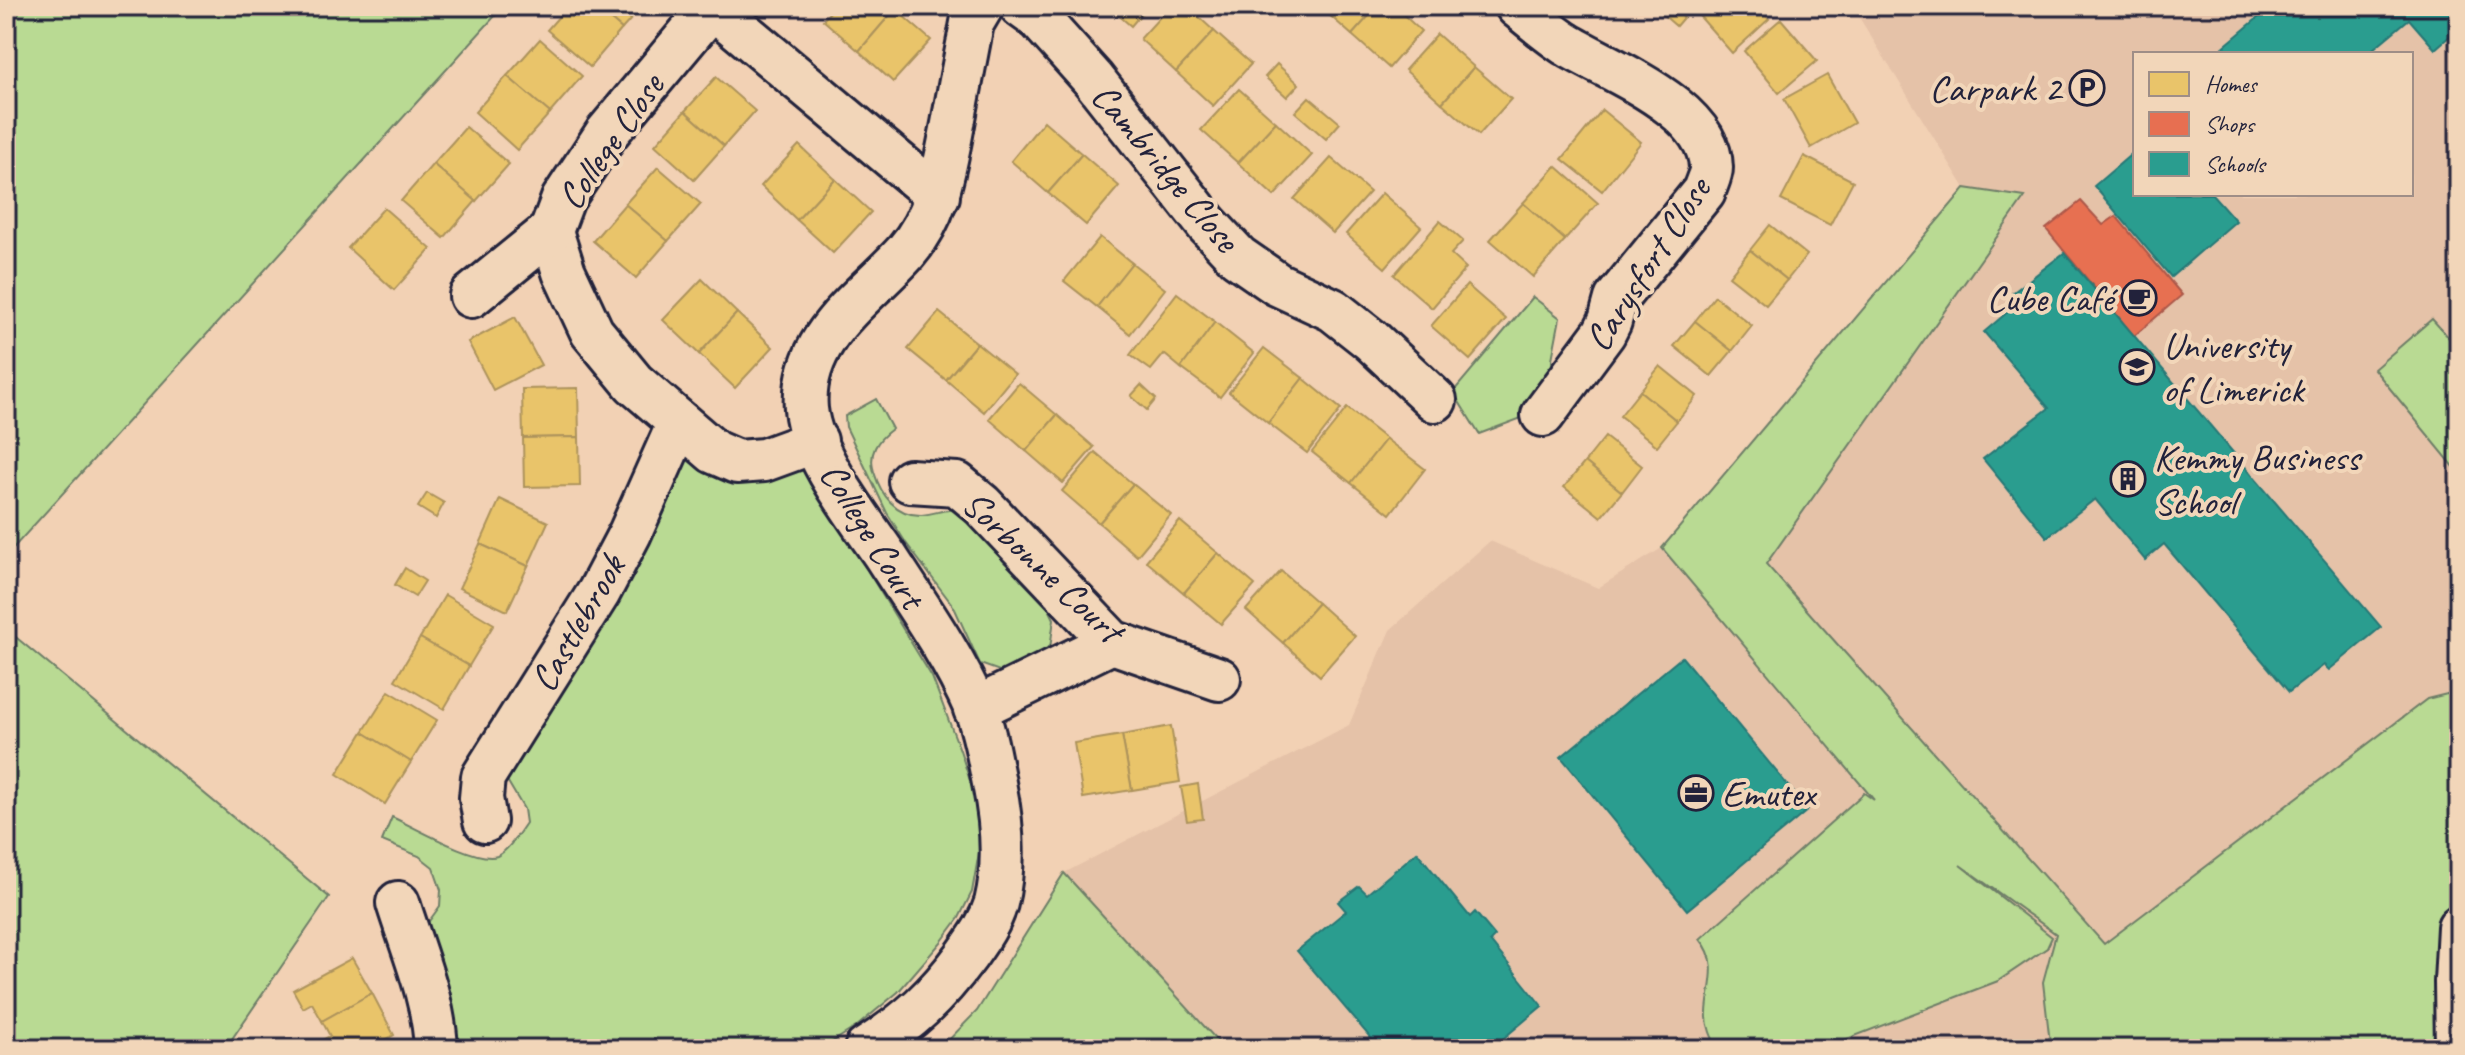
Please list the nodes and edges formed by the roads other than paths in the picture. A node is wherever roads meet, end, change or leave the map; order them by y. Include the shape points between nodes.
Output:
1 (711, 6) edge
2 (982, 6) edge
3 (1021, 6) edge
4 (1517, 6) edge
5 (938, 196) junction
6 (551, 231) junction
7 (471, 296) dead end
8 (1435, 400) dead end
9 (1543, 415) dead end
10 (679, 423) junction
11 (816, 441) junction
12 (910, 481) dead end
13 (1112, 642) junction
14 (1219, 679) dead end
15 (975, 709) junction
16 (485, 821) dead end
17 (398, 903) dead end
18 (2459, 927) edge
19 (436, 1049) edge
20 (866, 1049) edge
21 (2457, 1049) edge

1 - 5 street, College Close
1 - 6 street, College Close via 606,134 563,199
2 - 5 street, College Court via 972,23
3 - 8 street, Cambridge Close via 1093,79 1238,257 1277,284 1333,310
4 - 9 street, Carysfort Close via 1564,43 1677,111 1699,130 1711,170 1704,191 1616,299 1604,333
5 - 11 street, College Court via 906,251 817,349 806,411
6 - 7 street
6 - 10 street, College Close via 592,332 634,383
10 - 11 street via 714,452 737,462 764,460
10 - 16 street, Castlebrook via 599,592 483,777
11 - 15 street, College Court via 835,483 950,658
12 - 13 street, Sorbonne Court via 957,484
13 - 14 street, Sorbonne Court
13 - 15 street
15 - 20 street, College Court via 1002,831 996,903 986,929 951,977 901,1027
17 - 19 street via 430,1006
18 - 21 street

